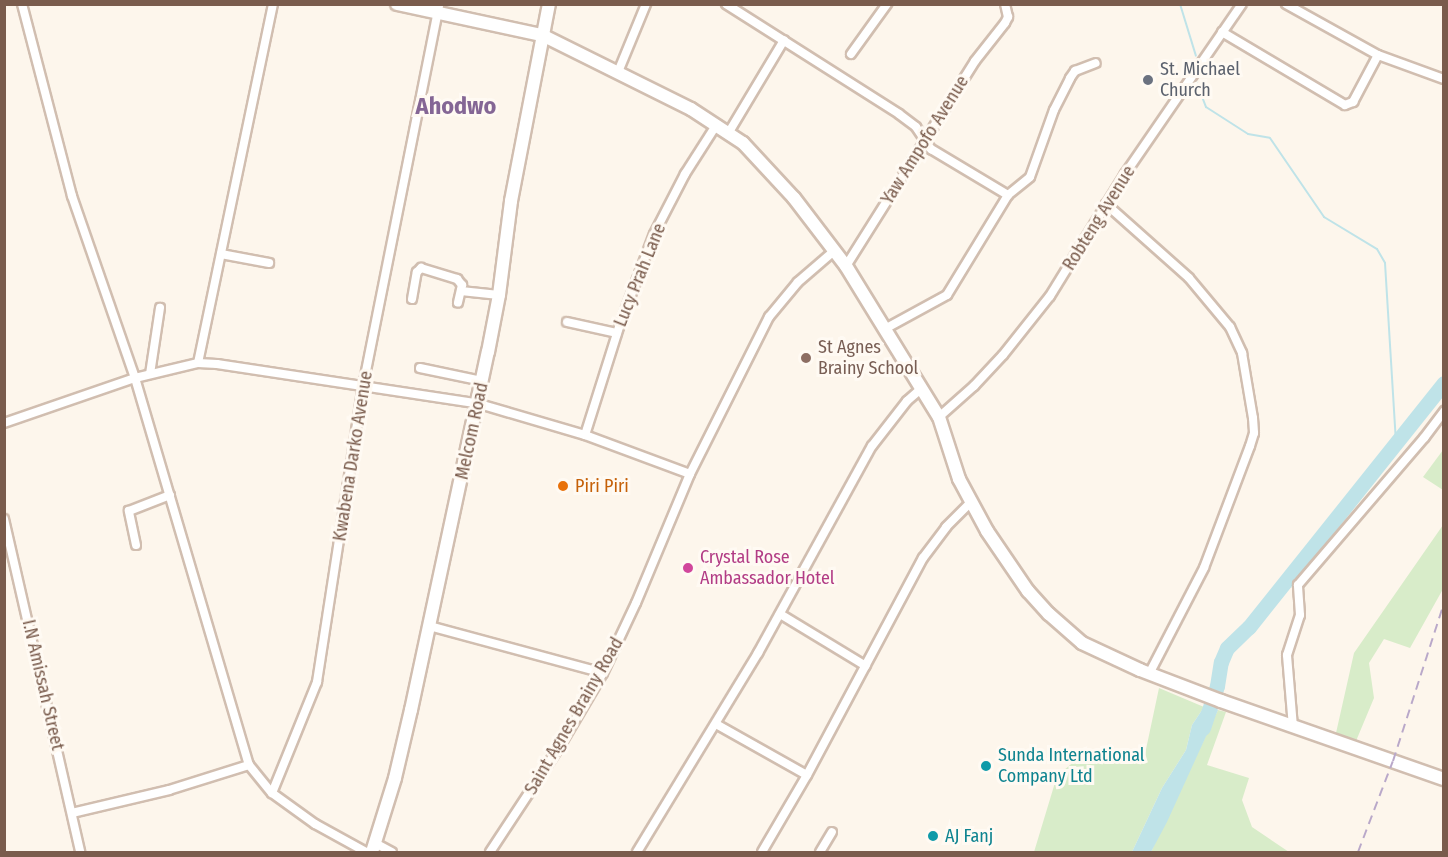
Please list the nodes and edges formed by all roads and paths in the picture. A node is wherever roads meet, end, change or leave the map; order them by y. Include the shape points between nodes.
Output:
1 (22, 4) edge
2 (273, 4) edge
3 (398, 4) edge
4 (549, 4) edge
5 (646, 4) edge
6 (726, 4) edge
7 (887, 4) edge
8 (1005, 4) edge
9 (1242, 4) edge
10 (1286, 4) edge
11 (439, 8) edge
12 (1222, 32) junction
13 (542, 35) junction
14 (784, 40) junction
15 (851, 54) dead end
16 (1378, 55) junction
17 (1096, 63) dead end
18 (618, 72) junction
19 (1443, 79) edge
20 (717, 124) junction
21 (729, 132) junction
22 (925, 142) junction
23 (1008, 195) junction
24 (1106, 204) junction
25 (834, 251) junction
26 (221, 254) junction
27 (269, 263) dead end
28 (846, 266) junction
29 (461, 291) junction
30 (499, 295) junction
31 (412, 298) dead end
32 (458, 303) dead end
33 (160, 308) dead end
34 (567, 322) dead end
35 (885, 329) junction
36 (617, 333) junction
37 (198, 363) junction
38 (420, 368) dead end
39 (150, 374) junction
40 (135, 378) junction
41 (482, 381) junction
42 (363, 387) junction
43 (922, 388) junction
44 (476, 403) junction
45 (1443, 411) edge
46 (939, 417) junction
47 (4, 423) edge
48 (585, 435) junction
49 (690, 474) junction
50 (170, 495) junction
51 (971, 502) junction
52 (4, 519) edge
53 (136, 545) dead end
54 (780, 615) junction
55 (429, 626) junction
56 (866, 666) junction
57 (603, 673) junction
58 (1149, 674) junction
59 (716, 724) junction
60 (1293, 727) junction
61 (249, 765) junction
62 (807, 775) junction
63 (1443, 778) edge
64 (272, 793) junction
65 (72, 813) junction
66 (832, 832) dead end
67 (374, 848) edge
68 (80, 852) edge
69 (366, 852) edge
70 (392, 852) edge
71 (490, 852) edge
72 (637, 852) edge
73 (762, 852) edge
74 (820, 852) edge

1 - 40 street via 72,195
2 - 26 street
3 - 11 main road
4 - 13 main road, Melcom Road
5 - 18 street
6 - 14 street
7 - 15 street
8 - 22 street, Yaw Ampofo Avenue via 1008,17 975,61
9 - 12 street, Robteng Avenue
10 - 16 street
11 - 13 main road
11 - 42 street, Kwabena Darko Avenue
12 - 16 street via 1345,105 1353,102
12 - 24 street, Robteng Avenue
13 - 18 main road
13 - 30 main road, Melcom Road via 511,201
14 - 21 street
14 - 22 street via 899,114 916,127
16 - 19 street
17 - 23 street via 1075,71 1070,78 1029,177
18 - 20 main road
20 - 21 main road
20 - 36 street, Lucy Prah Lane via 666,209
21 - 25 main road via 775,175
22 - 23 street via 941,156
22 - 28 street, Yaw Ampofo Avenue
23 - 35 street via 947,295
24 - 46 street, Robteng Avenue via 1032,319 974,386
24 - 58 street via 1189,278 1230,327 1242,353 1253,418 1250,446 1204,568
25 - 28 main road
25 - 49 street, Saint Agnes Brainy Road via 798,282 769,316
26 - 27 street
26 - 37 street
28 - 35 main road
29 - 30 street
29 - 31 street via 457,279 421,268
29 - 32 street
30 - 41 main road, Melcom Road
33 - 39 street
34 - 36 street
35 - 43 main road
36 - 48 street, Lucy Prah Lane
37 - 39 street
37 - 42 street
38 - 41 street
39 - 40 street
40 - 47 street
40 - 50 street
41 - 44 main road, Melcom Road
42 - 44 street
42 - 64 street, Kwabena Darko Avenue via 317,682
43 - 46 main road
43 - 54 street via 872,446
44 - 48 street
44 - 55 main road, Melcom Road
45 - 60 street via 1298,585 1300,615 1287,655
46 - 51 main road via 959,479
48 - 49 street
49 - 57 street, Saint Agnes Brainy Road
50 - 53 street via 129,511
50 - 61 street
51 - 56 street via 946,526 923,558
51 - 58 main road via 1023,583 1049,614 1082,644
52 - 65 street, I.N Amissah Street
54 - 56 street
54 - 59 street
55 - 57 street
55 - 67 main road, Melcom Road via 395,778
56 - 62 street
57 - 71 street, Saint Agnes Brainy Road
58 - 60 main road
59 - 62 street
59 - 72 street
60 - 63 main road
61 - 64 street
61 - 65 street via 169,790
62 - 73 street
64 - 69 street via 315,824
65 - 68 street, I.N Amissah Street
66 - 74 street
67 - 70 street

